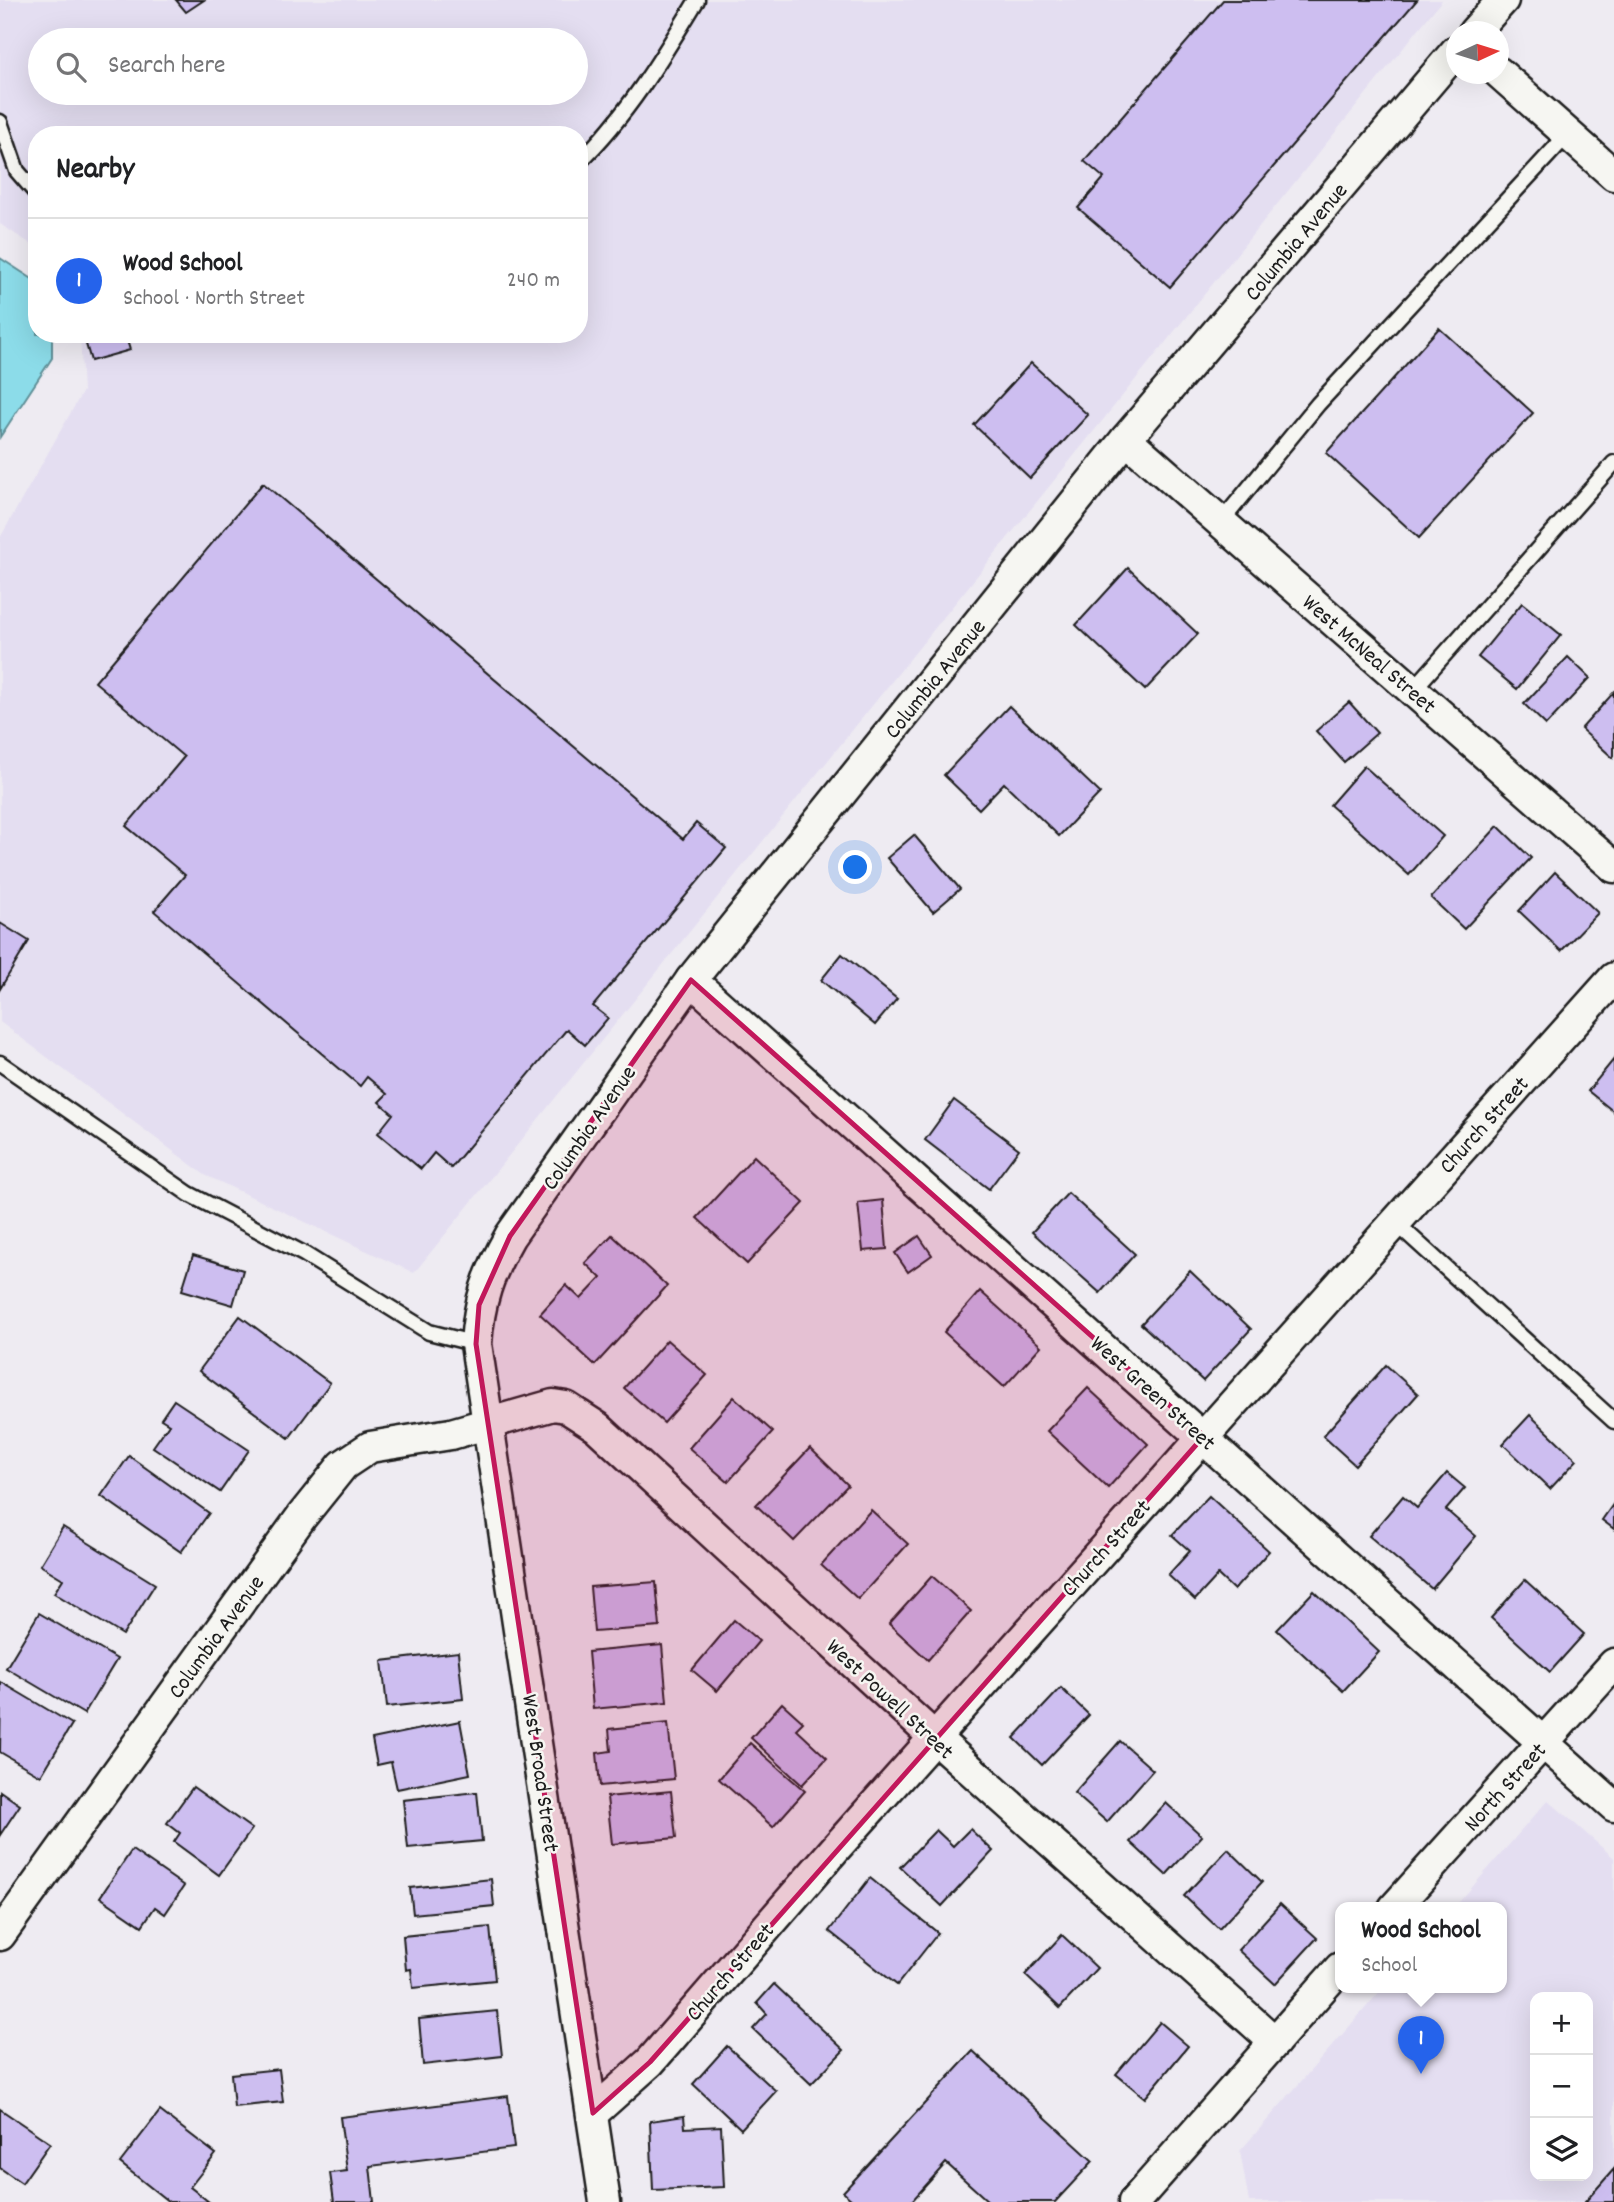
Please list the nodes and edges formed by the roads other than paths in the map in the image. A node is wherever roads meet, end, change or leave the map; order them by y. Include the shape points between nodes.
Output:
1 (697, 0) edge
2 (1503, 0) edge
3 (1484, 21) edge
4 (1446, 64) edge
5 (1509, 81) edge
6 (0, 121) edge
7 (1568, 134) junction
8 (588, 152) edge
9 (1614, 175) edge
10 (28, 184) edge
11 (1126, 439) junction
12 (1614, 463) edge
13 (1221, 522) junction
14 (1413, 690) junction
15 (1614, 867) edge
16 (1614, 978) edge
17 (691, 980) junction
18 (0, 1063) edge
19 (1395, 1222) junction
20 (476, 1344) junction
21 (1614, 1421) edge
22 (490, 1422) junction
23 (1204, 1436) junction
24 (1614, 1664) edge
25 (935, 1738) junction
26 (1543, 1743) junction
27 (1614, 1806) edge
28 (1399, 1902) edge
29 (0, 1935) edge
30 (1335, 1974) edge
31 (1275, 2042) junction
32 (593, 2113) junction
33 (605, 2202) edge
34 (1134, 2202) edge

1 - 8 lane via 669,47
2 - 3 street
4 - 11 street, Columbia Avenue
5 - 7 street
6 - 10 lane via 16,171
7 - 9 street
7 - 13 lane via 1318,404
11 - 13 street, West McNeal Street
11 - 17 street, Columbia Avenue
12 - 14 lane
13 - 14 street, West McNeal Street
14 - 15 street, West McNeal Street
16 - 19 street, Church Street
17 - 20 street, Columbia Avenue via 510,1236 491,1269 479,1305
17 - 23 street, West Green Street
18 - 20 lane via 189,1195 304,1254 429,1332
19 - 21 lane
19 - 23 street, Church Street
20 - 22 street, West Broad Street
22 - 25 street, West Powell Street via 553,1405 589,1420
22 - 29 street, Columbia Avenue via 452,1434 370,1447 343,1465
22 - 32 street, West Broad Street
23 - 25 street, Church Street
23 - 26 street, West Green Street
24 - 26 street, North Street
25 - 31 street, West Powell Street
25 - 32 street, Church Street via 650,2062
26 - 27 street, West Green Street
26 - 28 street, North Street
30 - 31 street
31 - 34 street
32 - 33 street, West Broad Street

